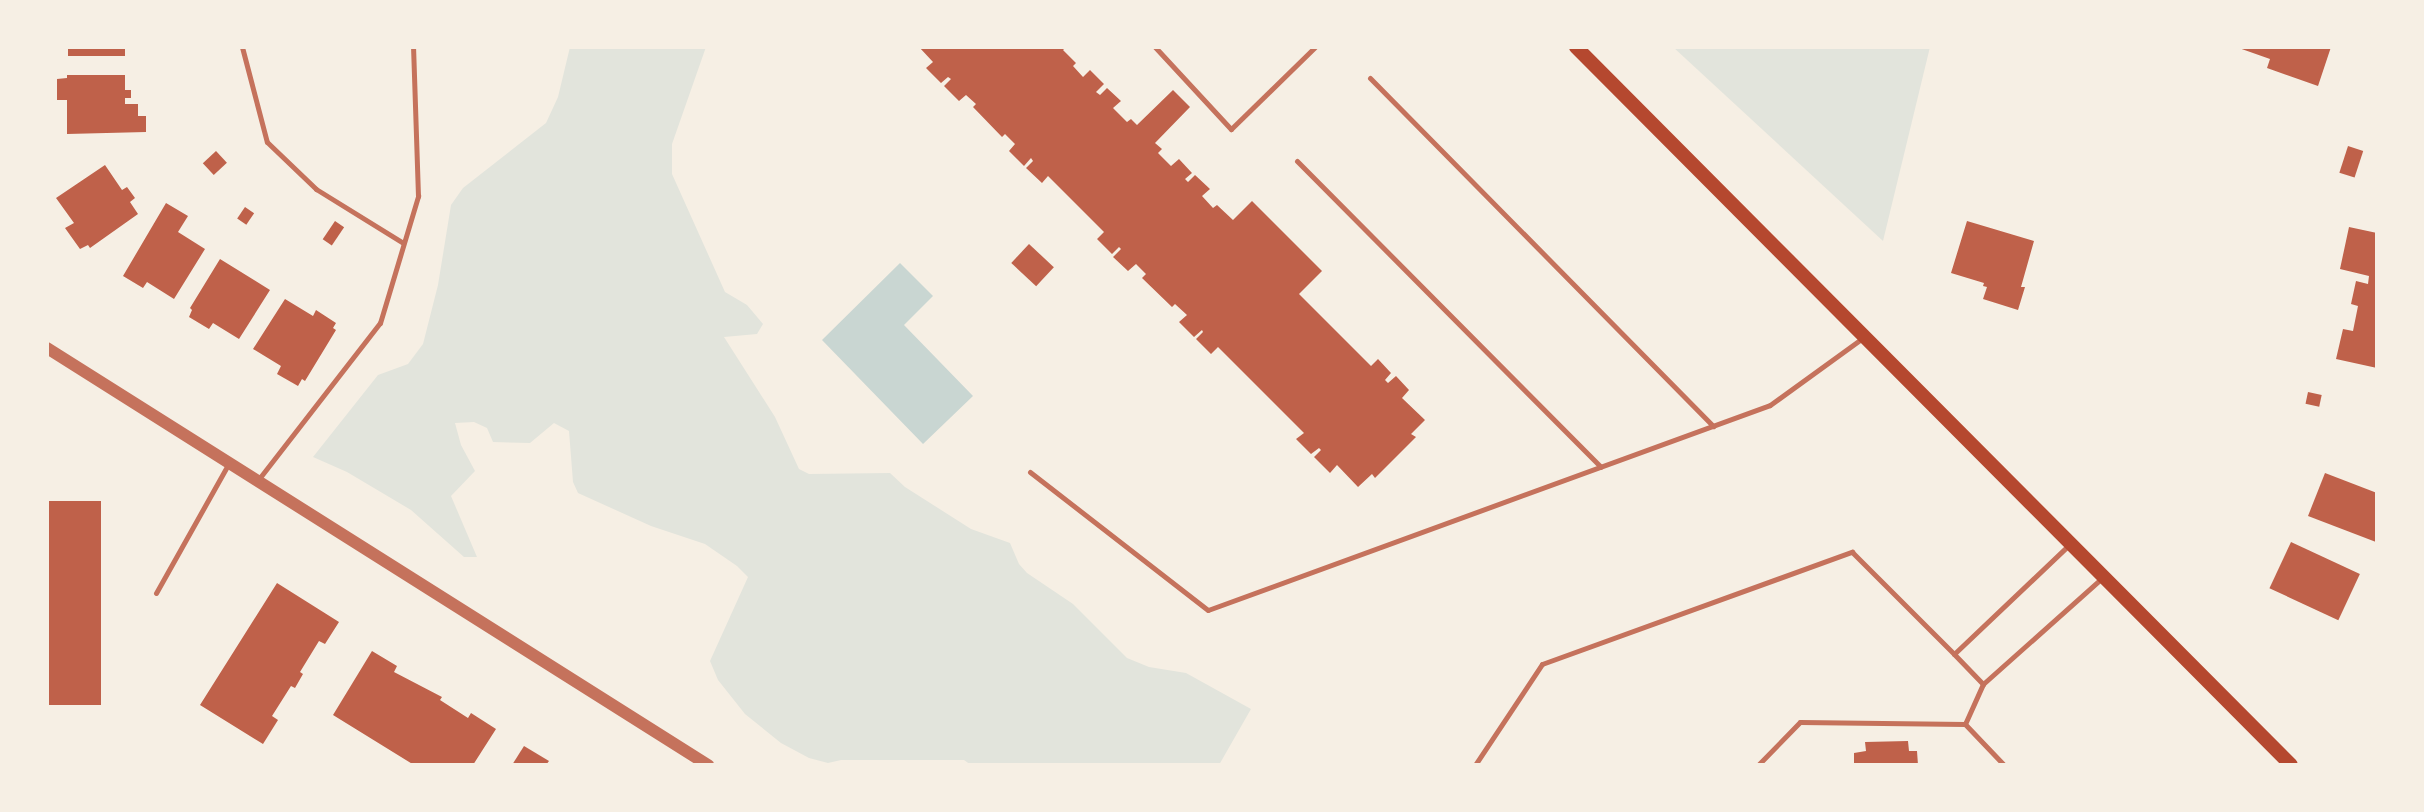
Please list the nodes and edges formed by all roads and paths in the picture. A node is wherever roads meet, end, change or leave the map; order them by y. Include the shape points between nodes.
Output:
1 (242, 47) edge
2 (413, 47) edge
3 (1155, 47) edge
4 (1315, 47) edge
5 (1576, 47) edge
6 (1370, 78) dead end
7 (1297, 161) dead end
8 (404, 243) junction
9 (1864, 337) junction
10 (47, 348) edge
11 (1713, 426) junction
12 (229, 463) junction
13 (1601, 467) junction
14 (1030, 472) dead end
15 (258, 481) junction
16 (2071, 544) junction
17 (2104, 577) junction
18 (156, 593) dead end
19 (1954, 654) junction
20 (1983, 684) junction
21 (1965, 724) junction
22 (708, 765) edge
23 (1475, 765) edge
24 (1758, 765) edge
25 (2004, 765) edge
26 (2291, 765) edge

1 - 8 lane via 267,142 316,189
2 - 8 lane via 418,196
3 - 4 lane via 1231,129
5 - 9 main road
6 - 11 lane
7 - 13 lane
8 - 15 lane via 380,323
9 - 11 lane via 1770,405
9 - 16 main road
10 - 12 street
11 - 13 lane
12 - 15 street
12 - 18 lane
13 - 14 lane via 1208,610
15 - 22 street
16 - 17 main road
16 - 19 lane
17 - 20 lane
17 - 26 main road
19 - 20 lane
19 - 23 lane via 1852,552 1542,664
20 - 21 lane
21 - 24 lane via 1800,722
21 - 25 lane

